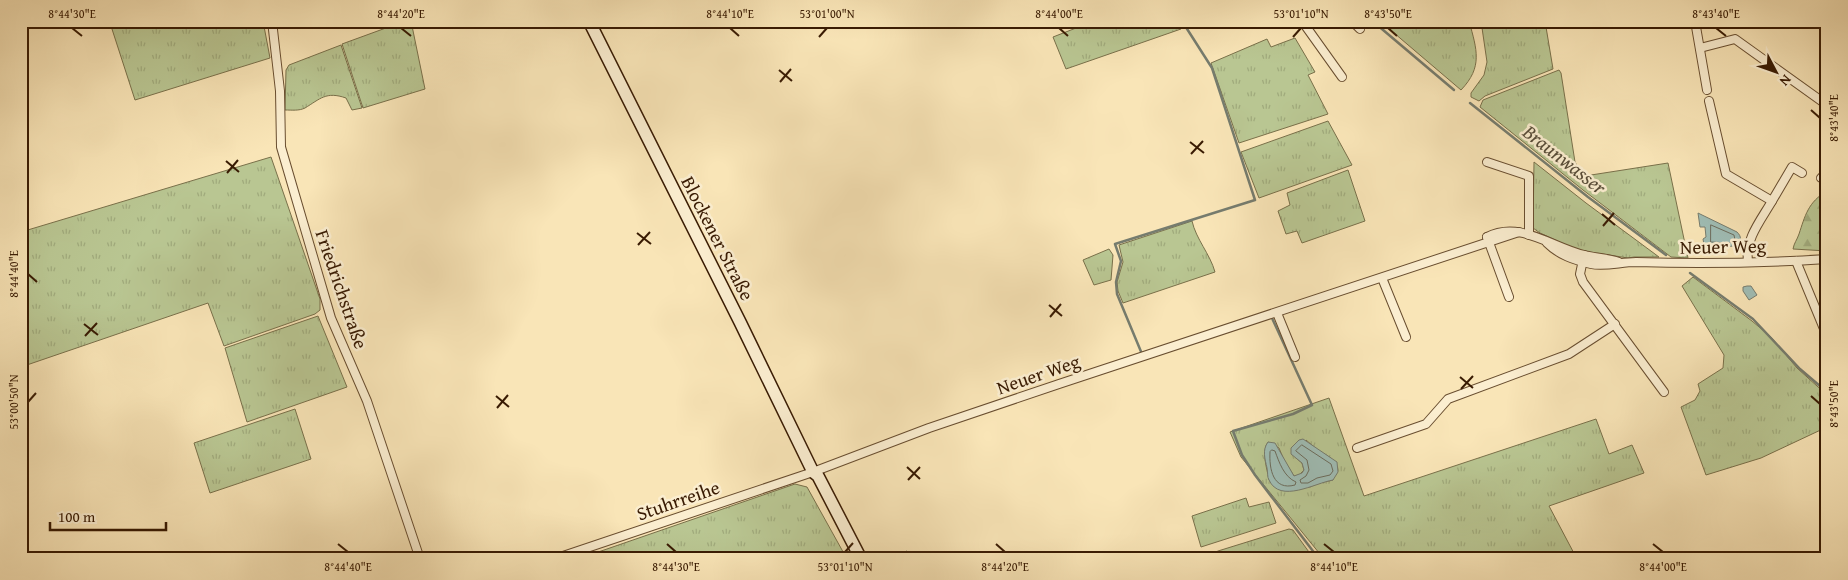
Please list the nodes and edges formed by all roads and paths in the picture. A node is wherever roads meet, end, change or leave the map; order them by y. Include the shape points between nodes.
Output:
1 (272, 21) edge
2 (589, 21) edge
3 (1302, 21) edge
4 (1352, 21) edge
5 (1695, 21) edge
6 (1360, 29) dead end
7 (1700, 48) junction
8 (1342, 77) dead end
9 (1707, 90) dead end
10 (1709, 101) dead end
11 (1827, 105) edge
12 (1487, 162) dead end
13 (1802, 173) dead end
14 (1772, 201) junction
15 (1529, 234) junction
16 (1488, 240) junction
17 (1583, 258) junction
18 (1827, 259) edge
19 (1748, 261) junction
20 (1796, 261) junction
21 (1382, 278) junction
22 (1509, 297) dead end
23 (1272, 315) junction
24 (1615, 324) junction
25 (1827, 336) edge
26 (1406, 337) dead end
27 (1295, 357) dead end
28 (1664, 392) dead end
29 (1357, 448) dead end
30 (813, 472) junction
31 (420, 559) edge
32 (554, 559) edge
33 (855, 559) edge
34 (862, 559) edge

1 - 31 street, Friedrichstraße via 280,90 281,147 331,318 367,401
2 - 30 street, Blockener Straße
3 - 8 street
4 - 6 street
5 - 7 street
7 - 9 street
7 - 11 street via 1735,39
10 - 14 street via 1726,174
12 - 15 street via 1529,176
13 - 14 street via 1792,167
14 - 19 street via 1749,242
15 - 16 street, Neuer Weg via 1515,230 1499,232
15 - 17 street, Neuer Weg via 1574,260
16 - 21 street, Neuer Weg
16 - 22 street
17 - 19 street, Neuer Weg via 1592,264 1608,265 1621,262 1692,264
17 - 24 street via 1580,274 1583,282
18 - 20 street, Neuer Weg
19 - 20 street, Neuer Weg
20 - 25 street
21 - 23 street, Neuer Weg
21 - 26 street
23 - 27 street
23 - 30 street, Neuer Weg via 930,428
24 - 28 street
24 - 29 street via 1568,354 1448,399 1426,424
30 - 32 street, Stuhrreihe
30 - 33 street, Blockener Straße via 812,479
30 - 34 street, Blockener Straße

